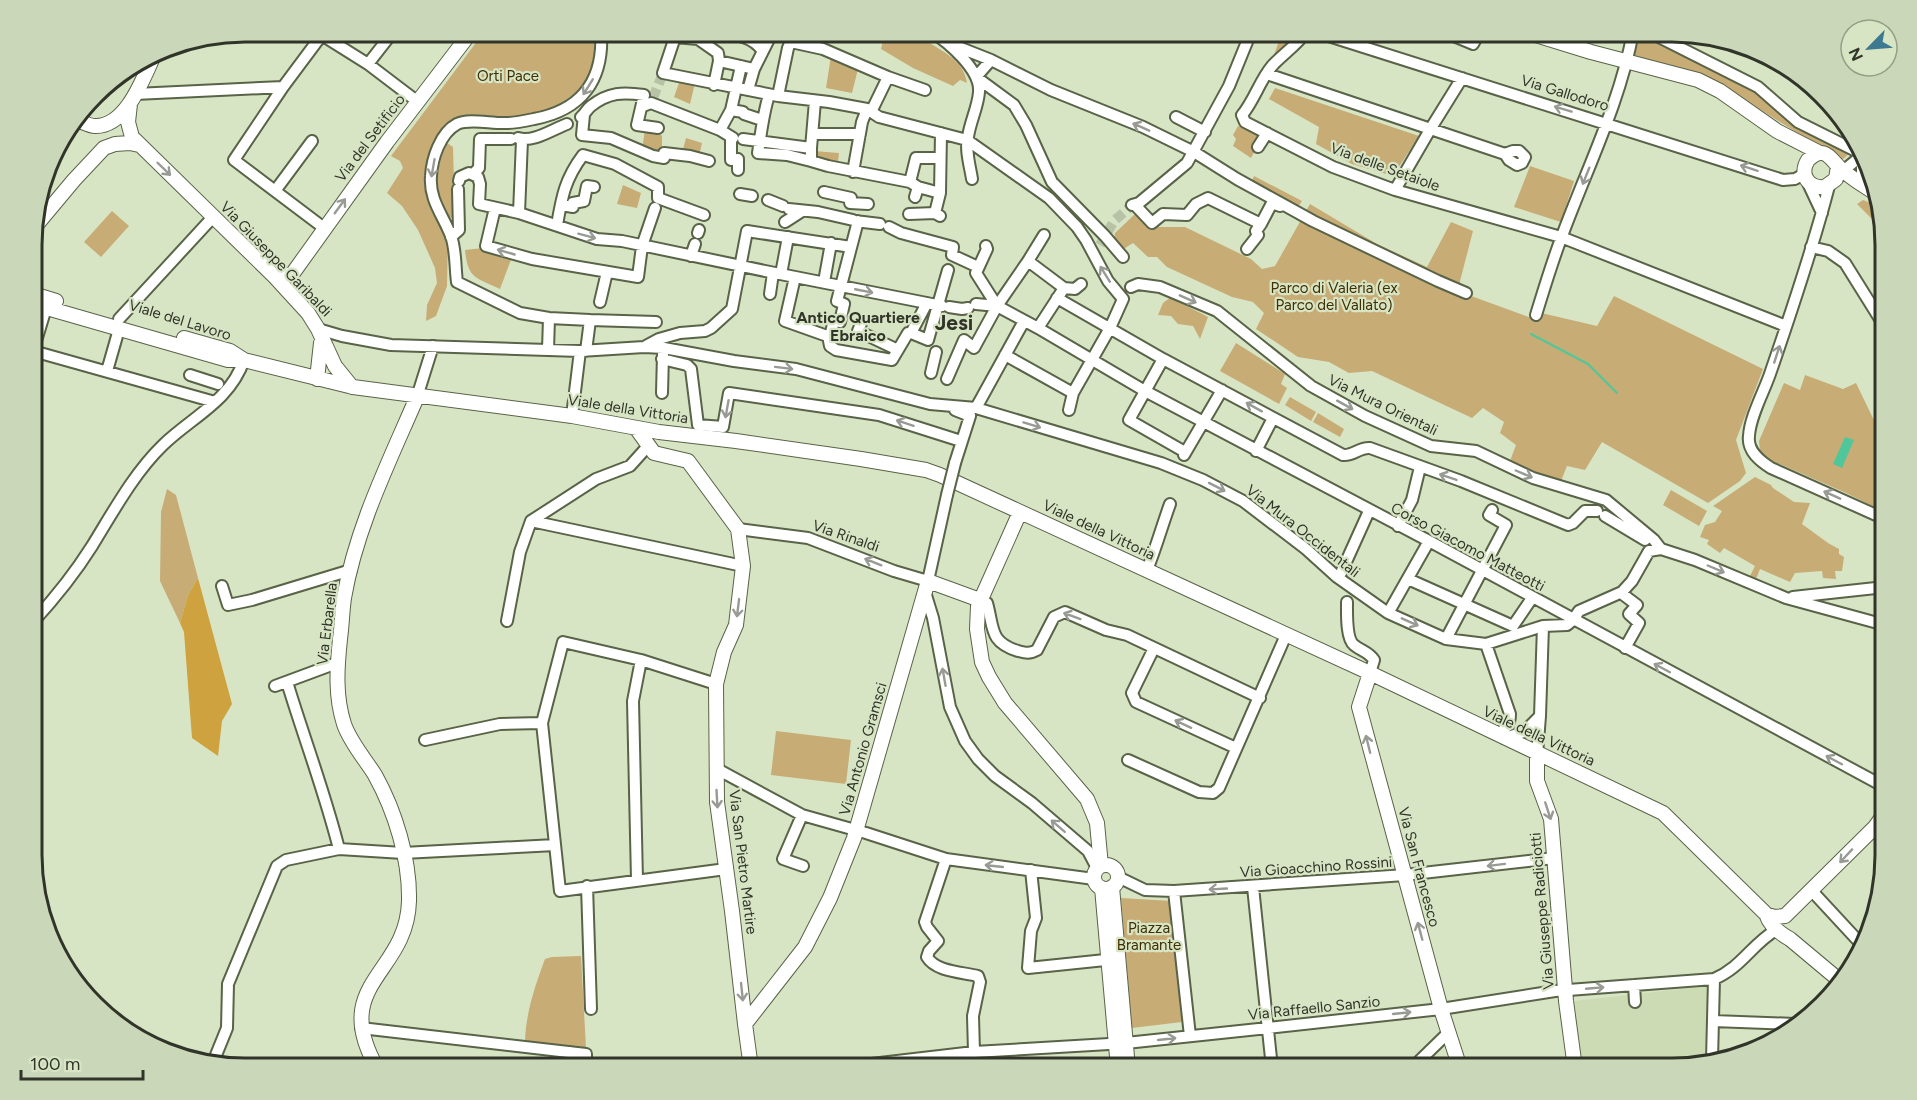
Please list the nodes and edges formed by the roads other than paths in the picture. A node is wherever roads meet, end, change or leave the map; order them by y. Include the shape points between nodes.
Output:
1 (314, 42) edge
2 (336, 42) edge
3 (385, 42) edge
4 (463, 42) edge
5 (602, 42) edge
6 (673, 42) edge
7 (702, 42) edge
8 (756, 42) edge
9 (767, 42) edge
10 (791, 42) edge
11 (806, 42) edge
12 (1247, 42) edge
13 (1294, 42) edge
14 (1348, 42) edge
15 (1560, 42) edge
16 (1631, 42) edge
17 (1669, 42) edge
18 (948, 43) joint
19 (762, 50) junction
20 (992, 60) junction
21 (719, 61) junction
22 (1627, 62) junction
23 (368, 64) junction
24 (741, 66) junction
25 (149, 67) edge
26 (754, 69) junction
27 (1267, 74) junction
28 (888, 77) junction
29 (976, 77) junction
30 (1462, 78) junction
31 (714, 85) junction
32 (283, 87) junction
33 (736, 87) junction
34 (748, 90) junction
35 (925, 90) dead end
36 (773, 95) junction
37 (133, 99) junction
38 (815, 101) junction
39 (418, 102) junction
40 (649, 102) junction
41 (731, 110) junction
42 (872, 113) junction
43 (1176, 117) dead end
44 (762, 120) junction
45 (83, 122) edge
46 (1607, 123) junction
47 (567, 124) dead end
48 (94, 126) junction
49 (658, 128) dead end
50 (1431, 128) junction
51 (720, 130) junction
52 (1777, 131) junction
53 (1205, 132) junction
54 (941, 133) junction
55 (1267, 133) junction
56 (814, 134) junction
57 (860, 134) junction
58 (736, 138) junction
59 (517, 139) junction
60 (967, 140) junction
61 (312, 141) dead end
62 (139, 145) junction
63 (759, 147) junction
64 (1258, 147) dead end
65 (104, 148) junction
66 (812, 148) junction
67 (1850, 148) edge
68 (1194, 152) junction
69 (1820, 153) junction
70 (1505, 154) dead end
71 (940, 158) junction
72 (1856, 160) edge
73 (709, 161) dead end
74 (811, 161) junction
75 (735, 165) dead end
76 (1840, 169) junction
77 (853, 172) junction
78 (1805, 172) junction
79 (473, 174) junction
80 (972, 179) dead end
81 (1832, 184) junction
82 (594, 187) dead end
83 (1866, 188) edge
84 (914, 189) junction
85 (1395, 190) junction
86 (1867, 190) edge
87 (275, 191) junction
88 (824, 192) dead end
89 (940, 193) junction
90 (656, 197) junction
91 (768, 200) dead end
92 (868, 204) dead end
93 (1282, 204) junction
94 (561, 205) junction
95 (495, 208) junction
96 (802, 211) junction
97 (705, 212) dead end
98 (519, 213) junction
99 (909, 214) dead end
100 (1822, 214) junction
101 (45, 215) edge
102 (213, 217) junction
103 (855, 220) junction
104 (785, 222) dead end
105 (1259, 223) junction
106 (557, 225) junction
107 (324, 228) junction
108 (1044, 235) dead end
109 (697, 236) dead end
110 (451, 237) junction
111 (788, 237) junction
112 (1561, 237) junction
113 (831, 243) junction
114 (641, 246) junction
115 (986, 246) dead end
116 (851, 247) junction
117 (1811, 247) junction
118 (1247, 249) dead end
119 (691, 255) junction
120 (1123, 257) dead end
121 (950, 261) junction
122 (1028, 261) junction
123 (743, 264) junction
124 (298, 265) junction
125 (978, 267) junction
126 (607, 272) junction
127 (777, 274) junction
128 (275, 277) junction
129 (795, 277) junction
130 (824, 282) junction
131 (1081, 284) dead end
132 (840, 286) junction
133 (1064, 288) junction
134 (1128, 291) junction
135 (1466, 293) dead end
136 (770, 294) dead end
137 (42, 297) edge
138 (1057, 298) junction
139 (600, 302) dead end
140 (300, 304) junction
141 (936, 304) junction
142 (42, 306) edge
143 (997, 306) junction
144 (1875, 311) edge
145 (1536, 315) dead end
146 (549, 318) junction
147 (590, 320) junction
148 (1024, 321) junction
149 (656, 322) dead end
150 (840, 322) junction
151 (119, 324) junction
152 (1786, 326) junction
153 (1038, 328) junction
154 (1110, 328) junction
155 (318, 329) junction
156 (910, 333) junction
157 (334, 334) junction
158 (830, 337) junction
159 (932, 345) junction
160 (433, 346) junction
161 (325, 347) junction
162 (644, 347) junction
163 (548, 350) junction
164 (898, 350) junction
165 (42, 353) edge
166 (582, 353) junction
167 (663, 353) junction
168 (1005, 355) junction
169 (1163, 359) junction
170 (244, 360) junction
171 (1091, 360) junction
172 (107, 371) junction
173 (931, 373) dead end
174 (190, 375) dead end
175 (317, 379) junction
176 (947, 379) dead end
177 (218, 384) dead end
178 (353, 387) junction
179 (1222, 390) junction
180 (1145, 391) junction
181 (662, 393) dead end
182 (1073, 393) junction
183 (417, 397) junction
184 (215, 402) junction
185 (1070, 410) dead end
186 (973, 412) junction
187 (572, 416) junction
188 (1273, 418) junction
189 (1204, 423) junction
190 (636, 428) junction
191 (961, 441) junction
192 (648, 446) junction
193 (1256, 451) junction
194 (1420, 467) junction
195 (1496, 503) junction
196 (1170, 504) dead end
197 (1369, 511) junction
198 (1020, 512) junction
199 (1875, 515) edge
200 (531, 521) junction
201 (1398, 526) junction
202 (738, 529) junction
203 (1429, 541) junction
204 (1661, 549) junction
205 (1649, 551) junction
206 (743, 566) junction
207 (351, 570) junction
208 (1147, 570) junction
209 (1482, 571) junction
210 (1336, 577) junction
211 (1408, 579) junction
212 (222, 586) dead end
213 (927, 587) junction
214 (1875, 588) edge
215 (1621, 593) junction
216 (1532, 598) junction
217 (1786, 598) junction
218 (984, 601) junction
219 (1347, 602) dead end
220 (1465, 604) junction
221 (1391, 608) dead end
222 (42, 611) edge
223 (919, 615) junction
224 (933, 618) junction
225 (1573, 620) junction
226 (507, 621) dead end
227 (1875, 623) edge
228 (1543, 627) junction
229 (1286, 635) junction
230 (1446, 639) junction
231 (1486, 644) junction
232 (1154, 648) junction
233 (1625, 648) junction
234 (641, 660) junction
235 (337, 663) junction
236 (1370, 673) junction
237 (287, 682) junction
238 (716, 684) junction
239 (275, 686) dead end
240 (1260, 698) junction
241 (1540, 716) junction
242 (542, 723) junction
243 (1500, 736) junction
244 (424, 740) dead end
245 (1236, 748) junction
246 (1536, 754) junction
247 (1128, 760) dead end
248 (717, 769) junction
249 (1875, 782) edge
250 (802, 815) junction
251 (856, 830) junction
252 (1875, 830) edge
253 (555, 845) junction
254 (339, 849) junction
255 (403, 853) junction
256 (1554, 858) junction
257 (946, 859) junction
258 (803, 866) dead end
259 (726, 869) junction
260 (1031, 870) junction
261 (1105, 876) junction
262 (1405, 876) junction
263 (637, 880) junction
264 (588, 886) junction
265 (1252, 887) junction
266 (1174, 891) junction
267 (1812, 891) junction
268 (1766, 914) junction
269 (1785, 916) junction
270 (1776, 930) junction
271 (1790, 939) junction
272 (1856, 939) edge
273 (1114, 959) junction
274 (1835, 976) edge
275 (1714, 979) junction
276 (1634, 985) junction
277 (1565, 991) junction
278 (1635, 1002) dead end
279 (591, 1009) dead end
280 (1441, 1009) junction
281 (1713, 1021) junction
282 (745, 1024) junction
283 (1784, 1024) edge
284 (361, 1028) junction
285 (1268, 1028) junction
286 (1449, 1032) junction
287 (1190, 1036) junction
288 (1121, 1043) junction
289 (570, 1052) junction
290 (974, 1052) junction
291 (1712, 1054) edge
292 (216, 1055) edge
293 (373, 1058) edge
294 (570, 1058) edge
295 (586, 1058) edge
296 (750, 1058) edge
297 (944, 1058) edge
298 (1119, 1058) edge
299 (1125, 1058) edge
300 (1271, 1058) edge
301 (1422, 1058) edge
302 (1457, 1058) edge
303 (1574, 1058) edge

1 - 32 street
2 - 23 street
3 - 23 street
4 - 39 main road, Via del Setificio
5 -> 110 street via 599,66 583,96 552,116 510,123 458,123 441,140 430,190
6 - 31 street via 663,73
7 - 21 street via 718,53
8 - 19 street
9 - 19 street
10 - 36 street
11 - 28 street
12 - 53 street
13 - 27 street, Via delle Setaiole
14 - 30 street, Via Gallodoro
15 - 22 main road
16 - 22 street
17 - 67 street via 1758,87 1798,122
18 - 20 street
18 - 29 street
19 - 26 street
20 - 29 street
68 -> 20 street
21 - 24 street
21 - 31 street
22 - 46 street
22 - 52 main road via 1698,80
23 - 39 street
24 - 26 street
24 - 33 street
25 - 37 main road
26 - 34 street
27 - 50 street
27 - 55 street, Via delle Setaiole via 1242,116 1245,122
28 - 35 street
28 - 42 street
29 - 60 street via 980,90
29 - 120 street via 1014,105 1052,182
46 -> 30 street, Via Gallodoro
30 - 50 street
31 - 33 street
32 - 37 street
32 - 87 street via 234,160
33 - 34 street
33 - 41 street
34 - 36 street
36 - 38 street
36 - 44 street
37 - 48 main road via 119,116
37 - 62 main road, Via Giuseppe Garibaldi via 130,131
38 - 42 street
38 - 56 street
107 -> 39 main road, Via del Setificio
40 - 49 street via 637,125
40 - 51 street
40 - 73 street via 644,95 614,93 592,105 583,116 582,135 611,138 653,156 690,156
41 - 44 street
41 - 51 street
42 - 54 street
42 - 57 street via 862,122
43 - 53 street
44 - 63 street
45 - 48 main road
78 -> 46 street, Via Gallodoro via 1795,179 1783,180
46 -> 112 street
47 - 59 street via 532,138
48 - 65 main road via 102,136
50 - 70 street
50 - 85 street
51 - 58 street
52 - 69 main road
52 - 78 main road via 1797,151
53 - 68 street
54 - 60 street
54 - 71 street
55 - 64 street
55 - 85 street, Via delle Setaiole via 1333,167
56 - 57 street
56 - 66 street
57 - 77 street
58 - 63 street
58 - 75 street
59 - 79 street via 480,139 479,168
59 - 98 street
60 - 80 street
134 -> 60 street via 1101,270 1086,240 1056,205
61 - 87 street
62 - 65 main road via 115,144
62 -> 102 main road, Via Giuseppe Garibaldi
63 - 66 street
63 - 74 street
65 - 101 main road
66 - 74 street
68 - 93 street
68 - 105 street via 1187,163 1133,205 1152,223 1163,214 1187,215 1208,198
69 - 76 main road via 1831,157
69 - 78 main road, Via Gallodoro via 1811,156
71 - 84 street via 916,158
71 - 89 street
72 - 76 street
74 - 77 street
76 - 81 main road
76 - 83 main road
77 - 84 street
78 - 81 main road, Via Gallodoro via 1816,187
78 - 100 street
79 - 95 street via 480,184 479,204
79 - 110 street via 464,174 459,185 459,230
81 - 86 main road, Via Gallodoro
81 - 100 street
82 - 94 street via 587,186 584,201 573,203 573,207
84 - 89 street
85 - 112 street, Via delle Setaiole
87 - 107 street
88 - 92 street
89 - 99 street via 938,215
90 - 94 street via 615,164 583,154 570,173
90 - 97 street
90 - 114 street
91 - 96 street
93 - 105 street via 1280,207 1272,203
93 - 135 street
94 - 106 street
95 - 98 street
126 -> 95 street via 532,259 486,246
96 - 103 street
96 - 104 street
98 - 106 street
100 - 117 street
102 - 128 main road, Via Giuseppe Garibaldi
102 - 151 street
103 - 116 street
103 - 121 street via 885,226
105 - 118 street via 1258,235
106 -> 114 street via 597,239
107 - 124 main road, Via del Setificio
108 - 122 street
109 - 119 street
110 - 146 street via 457,282 520,313
111 - 113 street
111 - 123 street via 747,231
111 - 127 street
112 - 145 street
112 - 152 street, Via delle Setaiole
113 - 116 street
113 - 130 street
114 - 119 street
114 - 126 street via 638,277
115 - 125 street
116 - 132 street
117 - 144 street via 1828,251 1845,263
117 - 152 street
119 - 123 street
121 - 125 street via 965,261
121 - 141 street
122 - 133 street
122 - 143 street
123 - 127 street
123 - 162 street via 732,309 711,328 680,333
124 - 128 main road, Via del Setificio via 293,273
124 - 140 main road
125 - 143 street via 978,278
126 - 139 street
127 - 129 street
127 - 136 street
128 - 140 main road, Via Giuseppe Garibaldi
129 - 130 street
129 - 158 street via 785,321
130 - 132 street
131 - 133 street via 1075,289
132 -> 141 street
132 - 150 street via 837,301 844,304
133 - 138 street
134 - 154 street
134 -> 204 street, Via Mura Orientali via 1138,284 1160,286 1217,312 1311,386 1431,447 1476,451 1533,478 1606,500
137 - 151 main road, Viale del Lavoro
138 - 153 street
138 - 154 street
140 - 155 main road, Via Giuseppe Garibaldi
141 - 143 street via 962,309
141 - 156 street
141 - 159 street
142 - 151 main road, Viale del Lavoro
143 - 148 street, Corso Giacomo Matteotti
143 - 176 street via 974,348 964,340
146 - 147 street
146 - 163 street
147 - 149 street
147 - 166 street
148 - 153 street, Corso Giacomo Matteotti
148 - 168 street, Via Antonio Gramsci
150 - 158 street via 834,320
150 - 164 street via 860,326
151 - 170 main road, Viale del Lavoro via 230,351
151 - 172 street
199 -> 152 street via 1771,468 1753,452 1749,435
153 - 171 street, Corso Giacomo Matteotti
154 - 169 street
154 - 171 street
155 - 157 street, Via Giuseppe Garibaldi
155 - 161 main road
155 - 175 main road via 321,356
156 - 159 street
156 - 164 street
157 - 160 street, Via Giuseppe Garibaldi via 382,344
157 - 161 street
158 - 164 street via 830,346 836,350 892,360
159 - 173 street
160 - 163 street, Via Giuseppe Garibaldi
160 - 183 street
161 - 178 main road via 334,366
162 - 166 street, Via Giuseppe Garibaldi
162 - 167 street, Via Giuseppe Garibaldi
163 - 166 street, Via Giuseppe Garibaldi
165 - 172 street
166 - 187 street
167 - 181 street
167 -> 186 street, Via Mura Occidentali via 796,369
191 -> 167 street via 879,415 729,393 723,427 698,425 691,369
168 - 182 street
168 - 186 street, Via Antonio Gramsci
169 - 179 street
169 - 180 street
170 - 175 main road, Viale della Vittoria
170 - 184 street via 237,379
171 - 180 street, Corso Giacomo Matteotti
171 - 182 street
172 - 184 street
174 - 177 street
175 - 178 main road, Viale della Vittoria
178 - 183 main road, Viale della Vittoria
188 -> 179 street
179 - 189 street
180 - 189 street, Corso Giacomo Matteotti
180 - 189 street via 1129,420 1184,454
182 - 185 street
183 - 187 main road, Viale della Vittoria
183 - 207 main road, Via Erbarella via 380,483
184 - 222 street via 156,452 72,576
186 - 191 street, Via Antonio Gramsci
186 -> 210 street, Via Mura Occidentali via 1161,463 1203,480 1243,501
187 - 190 main road, Viale della Vittoria
188 - 193 street
188 - 194 street via 1343,455 1370,448
189 - 193 street, Corso Giacomo Matteotti
190 - 192 main road
190 - 198 main road, Viale della Vittoria via 926,470
191 - 213 street, Via Antonio Gramsci, bridge
192 - 200 street via 630,466 596,479
192 - 202 main road via 654,453 688,460
193 - 197 street, Corso Giacomo Matteotti
195 -> 194 street
194 - 201 street via 1412,500
195 - 205 street via 1568,525 1585,511 1601,514 1645,540
195 - 209 street via 1489,515 1506,525
196 - 208 street
197 - 201 street, Corso Giacomo Matteotti
197 - 210 street
198 - 208 main road, Viale della Vittoria
198 - 218 main road
200 - 206 street
200 - 226 street via 520,552
201 - 203 street, Corso Giacomo Matteotti
202 - 206 main road, Via San Pietro Martire
213 -> 202 street, Via Rinaldi via 808,538
203 - 209 street, Corso Giacomo Matteotti
203 - 211 street
204 - 205 street
204 -> 217 street
205 - 215 street
206 -> 238 main road, Via San Pietro Martire via 736,625
207 - 212 street via 228,605
207 - 235 main road, Via Erbarella
208 - 229 main road, Viale della Vittoria
209 - 216 street, Corso Giacomo Matteotti
209 - 220 street
210 -> 230 street, Via Mura Occidentali via 1388,613
211 - 220 street
211 - 221 street
213 - 218 main road, Via Rinaldi
213 - 223 main road, Via Antonio Gramsci
213 - 224 street
214 - 217 street
215 - 225 street via 1580,611
215 - 233 street via 1637,605 1629,614 1639,622
216 - 220 street via 1513,626
216 - 225 street, Corso Giacomo Matteotti
217 - 227 street
232 -> 218 street via 1065,612 1054,617 1037,651 1027,654 998,640
218 - 261 main road via 977,618 982,662 997,692 1087,799 1097,823
219 - 236 street via 1351,642 1374,660
220 - 230 street
223 - 224 street via 927,613
223 - 251 main road, Via Antonio Gramsci
261 -> 224 street via 1088,851 978,759 950,707
225 - 228 street, Via Mura Occidentali via 1567,625
225 - 233 street, Corso Giacomo Matteotti
228 - 231 street, Via Mura Occidentali
228 - 241 street
229 - 236 main road, Viale della Vittoria
229 - 240 street
230 - 231 street, Via Mura Occidentali
231 - 243 street via 1510,714 1510,722
232 - 240 street
245 -> 232 street via 1132,698
249 -> 233 street, Corso Giacomo Matteotti
234 - 238 street
234 - 242 street via 563,642
234 - 263 street via 633,701
235 - 237 street
235 - 255 main road, Via Erbarella via 339,707 345,727 379,783
236 - 243 main road, Viale della Vittoria
262 -> 236 main road, Via San Francesco via 1359,707
237 - 239 street
237 - 254 street via 330,810
238 - 248 main road, Via San Pietro Martire
240 - 245 street
241 - 243 street via 1524,732
241 - 246 street
242 - 244 street via 500,724
242 - 253 street
243 - 246 main road, Viale della Vittoria
245 - 247 street via 1219,788 1208,794
246 -> 256 main road, Via Giuseppe Radiciotti via 1536,773 1551,819
246 - 268 main road, Viale della Vittoria via 1663,813
248 - 250 street, Via Gioacchino Rossini
248 -> 259 main road, Via San Pietro Martire
250 - 251 street, Via Gioacchino Rossini
250 - 258 street via 783,859
251 - 257 street, Via Gioacchino Rossini
251 - 282 main road, Via Antonio Gramsci via 830,898 805,946
252 -> 267 main road
253 - 255 street
253 - 264 street via 560,891
254 - 255 street
254 - 292 street via 286,860 277,866 228,984 227,1028
255 - 284 main road, Via Erbarella via 408,880 407,922 398,945 365,999
256 -> 262 street, Via Gioacchino Rossini
256 - 277 main road, Via Giuseppe Radiciotti
260 -> 257 street, Via Gioacchino Rossini
257 - 290 street via 926,922 938,941 927,957 944,969 978,976
259 - 263 street
259 -> 282 main road, Via San Pietro Martire
260 - 261 street, Via Gioacchino Rossini
260 - 273 street via 1036,918 1028,968
261 - 266 street, Via Gioacchino Rossini via 1145,890
261 - 273 main road
262 - 265 street, Via Gioacchino Rossini
280 -> 262 main road, Via San Francesco
263 - 264 street
264 - 279 street
265 -> 266 street, Via Gioacchino Rossini
265 - 285 street
266 - 287 street
267 - 269 main road
267 - 272 street
268 - 269 main road
268 - 270 main road, Viale della Vittoria
269 - 271 main road
270 - 271 main road, Viale della Vittoria
270 - 275 street, Via Raffaello Sanzio via 1729,973
271 - 274 main road, Viale della Vittoria
273 - 288 main road
275 - 276 street, Via Raffaello Sanzio
275 - 281 street
277 -> 276 street, Via Raffaello Sanzio
276 - 278 street
277 - 280 street, Via Raffaello Sanzio
277 - 303 main road, Via Giuseppe Radiciotti
285 -> 280 street, Via Raffaello Sanzio
280 - 286 main road, Via San Francesco
281 - 283 street
281 - 291 street
282 - 296 main road
284 - 289 street
284 - 293 main road
285 - 287 street, Via Raffaello Sanzio
285 - 300 street
286 - 301 street
286 - 302 main road, Via San Francesco
288 -> 287 street, Via Raffaello Sanzio
288 - 290 street, Via Raffaello Sanzio
288 - 298 main road
288 - 299 main road
289 - 294 street
289 - 295 street via 586,1054
290 - 297 street, Via Raffaello Sanzio

